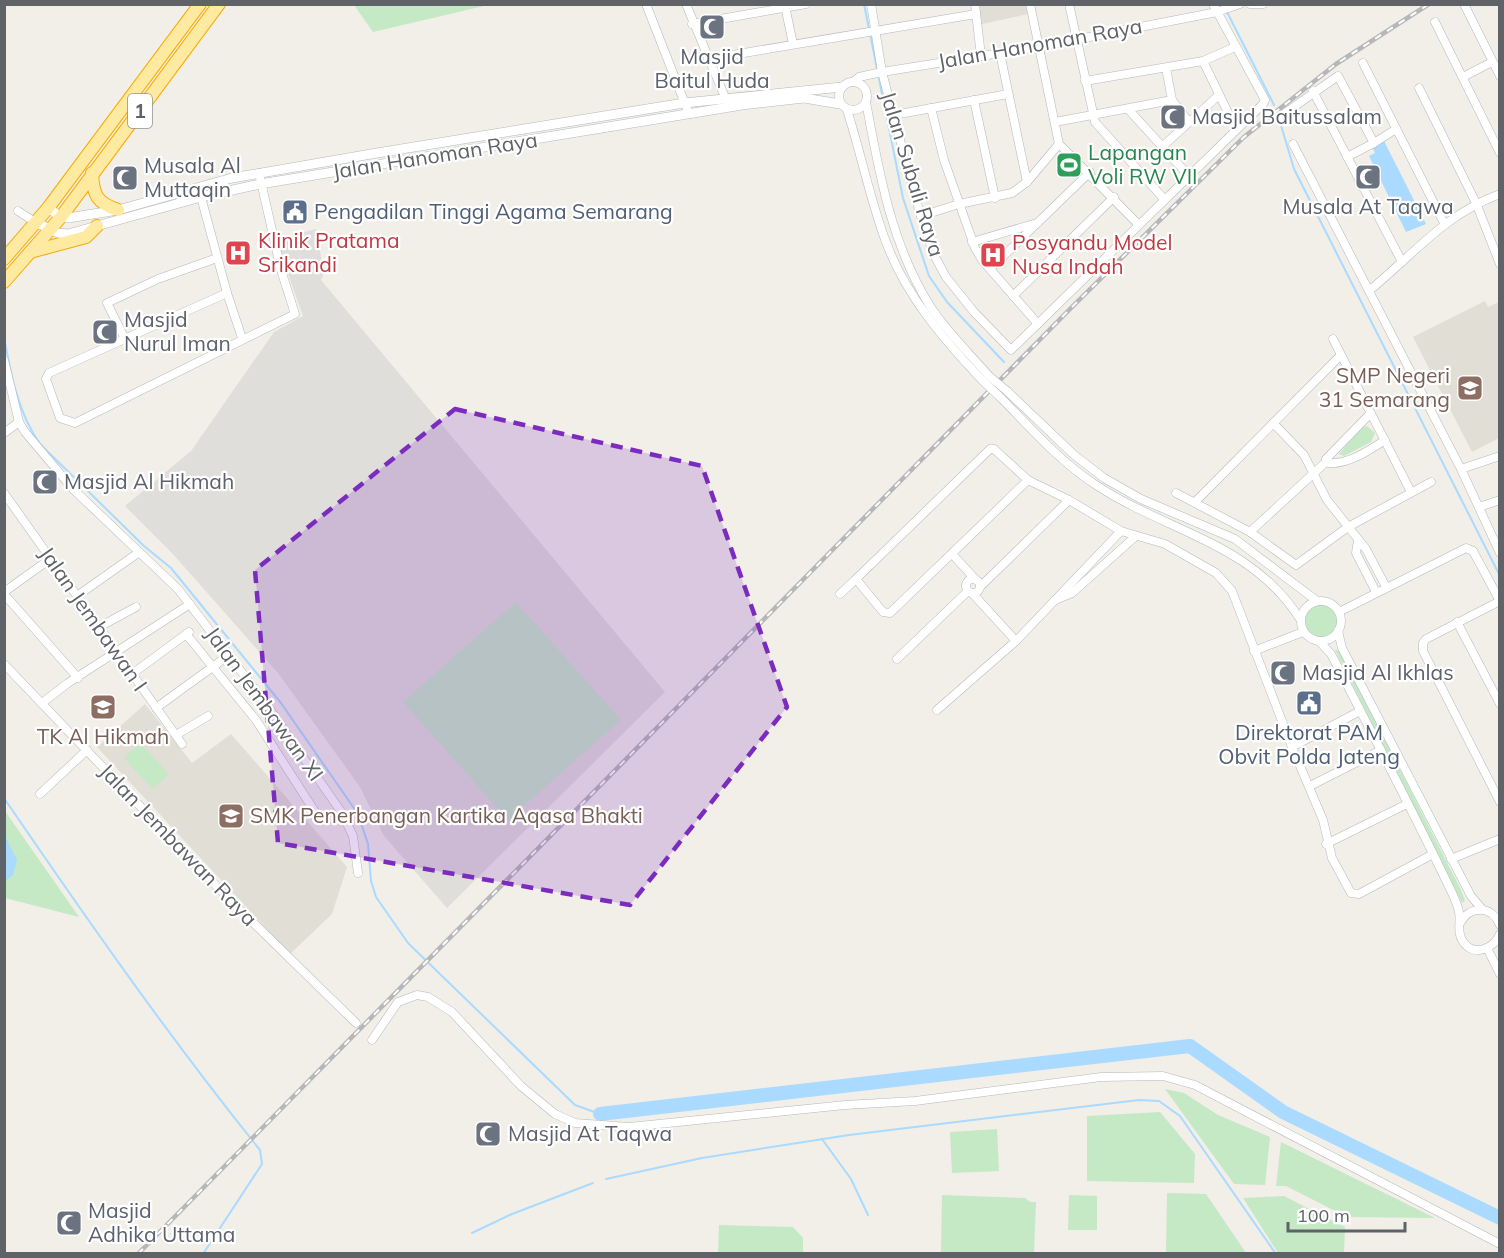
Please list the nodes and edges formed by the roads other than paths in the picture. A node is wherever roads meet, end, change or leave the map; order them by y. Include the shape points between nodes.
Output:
1 (200, 4) edge
2 (219, 4) edge
3 (646, 4) edge
4 (686, 4) edge
5 (806, 4) edge
6 (871, 4) edge
7 (975, 4) edge
8 (1030, 4) edge
9 (1069, 4) edge
10 (1250, 4) edge
11 (1263, 4) edge
12 (1464, 4) edge
13 (1235, 6) edge
14 (785, 7) edge
15 (1217, 9) edge
16 (976, 14) junction
17 (1436, 22) dead end
18 (692, 24) junction
19 (870, 33) junction
20 (1077, 40) junction
21 (793, 44) junction
22 (1038, 47) junction
23 (1235, 47) junction
24 (1000, 53) junction
25 (981, 56) junction
26 (708, 59) junction
27 (1203, 61) junction
28 (1492, 62) junction
29 (1363, 63) dead end
30 (1166, 68) junction
31 (874, 73) junction
32 (1500, 76) edge
33 (1463, 77) junction
34 (1085, 81) junction
35 (853, 82) junction
36 (842, 87) junction
37 (865, 87) junction
38 (1419, 88) dead end
39 (1313, 91) junction
40 (1008, 94) junction
41 (1219, 95) junction
42 (725, 98) junction
43 (974, 100) junction
44 (1172, 100) junction
45 (867, 102) junction
46 (684, 103) junction
47 (729, 107) junction
48 (844, 107) junction
49 (931, 108) junction
50 (1128, 109) junction
51 (689, 114) junction
52 (894, 114) junction
53 (1092, 114) junction
54 (1283, 120) dead end
55 (1055, 122) junction
56 (1189, 122) junction
57 (1236, 129) junction
58 (1396, 129) junction
59 (1374, 143) junction
60 (1059, 144) junction
61 (1293, 144) dead end
62 (1163, 146) junction
63 (875, 149) junction
64 (1500, 153) edge
65 (861, 154) junction
66 (1347, 157) junction
67 (1090, 172) junction
68 (92, 173) junction
69 (259, 174) junction
70 (1189, 176) junction
71 (1027, 182) junction
72 (260, 184) junction
73 (1500, 194) edge
74 (201, 197) junction
75 (1114, 197) junction
76 (995, 198) junction
77 (1164, 199) junction
78 (1476, 203) junction
79 (958, 204) junction
80 (48, 208) junction
81 (118, 210) junction
82 (18, 211) dead end
83 (921, 216) junction
84 (61, 217) junction
85 (35, 222) junction
86 (1038, 222) junction
87 (1444, 223) junction
88 (1138, 224) junction
89 (97, 226) junction
90 (48, 230) junction
91 (972, 242) junction
92 (30, 252) junction
93 (217, 258) junction
94 (4, 259) edge
95 (1402, 262) junction
96 (1500, 264) edge
97 (990, 269) junction
98 (4, 282) edge
99 (1370, 290) junction
100 (226, 292) junction
101 (1013, 296) junction
102 (1038, 324) junction
103 (124, 337) junction
104 (242, 338) junction
105 (1333, 339) dead end
106 (1341, 355) junction
107 (5, 365) edge
108 (986, 378) junction
109 (1004, 395) junction
110 (1370, 414) junction
111 (19, 422) junction
112 (1273, 423) junction
113 (4, 433) edge
114 (1385, 440) junction
115 (1500, 456) edge
116 (1327, 462) junction
117 (1461, 469) junction
118 (1314, 472) junction
119 (1028, 480) junction
120 (1431, 482) dead end
121 (1411, 492) junction
122 (4, 493) edge
123 (1176, 493) dead end
124 (1069, 500) junction
125 (1500, 500) edge
126 (1195, 502) junction
127 (1479, 507) junction
128 (1348, 527) junction
129 (1121, 531) junction
130 (1250, 532) junction
131 (1136, 536) junction
132 (1358, 540) junction
133 (1497, 544) edge
134 (138, 553) junction
135 (1500, 553) edge
136 (953, 555) junction
137 (50, 559) junction
138 (1372, 560) junction
139 (1363, 566) junction
140 (856, 579) junction
141 (978, 583) junction
142 (1386, 587) junction
143 (6, 589) edge
144 (1376, 591) junction
145 (970, 592) junction
146 (840, 594) dead end
147 (77, 596) junction
148 (1054, 601) junction
149 (1317, 601) junction
150 (1500, 601) edge
151 (189, 604) junction
152 (136, 607) dead end
153 (1339, 612) junction
154 (1300, 619) junction
155 (1457, 622) junction
156 (99, 627) junction
157 (1303, 632) junction
158 (1338, 632) junction
159 (1016, 641) junction
160 (1319, 641) junction
161 (1254, 651) junction
162 (118, 652) junction
163 (229, 655) junction
164 (897, 659) dead end
165 (4, 664) edge
166 (214, 667) junction
167 (132, 674) junction
168 (78, 678) junction
169 (42, 704) junction
170 (1500, 704) edge
171 (156, 708) junction
172 (937, 710) dead end
173 (1360, 711) junction
174 (208, 716) dead end
175 (176, 735) junction
176 (182, 744) dead end
177 (1292, 747) junction
178 (87, 750) junction
179 (1381, 750) junction
180 (1310, 786) junction
181 (40, 794) dead end
182 (1500, 802) edge
183 (1407, 804) junction
184 (342, 813) junction
185 (1500, 839) edge
186 (1326, 844) junction
187 (1433, 854) junction
188 (1452, 859) junction
189 (358, 873) dead end
190 (1500, 908) edge
191 (1486, 910) junction
192 (1460, 923) junction
193 (1500, 925) edge
194 (1500, 934) edge
195 (1487, 948) junction
196 (1500, 974) edge
197 (356, 1023) dead end
198 (372, 1040) dead end
199 (1500, 1244) edge

1 - 80 highway, 1
2 - 68 highway, 1
3 - 46 street
4 - 18 street
5 - 14 street
6 - 19 street, Jalan Subali Raya
7 - 16 street
8 - 22 street
9 - 20 street
10 - 11 street
12 - 28 street
13 - 15 street, Jalan Hanoman Raya
14 - 18 street
14 - 21 street
15 - 20 street, Jalan Hanoman Raya
15 - 23 street
16 - 19 street
16 - 25 street
17 - 33 street
18 - 26 street
19 - 21 street
19 - 31 street, Jalan Subali Raya
20 - 22 street, Jalan Hanoman Raya
20 - 34 street
21 - 26 street
22 - 24 street, Jalan Hanoman Raya
22 - 55 street
23 - 27 street
23 - 57 street via 1265,100
24 - 25 street, Jalan Hanoman Raya
24 - 40 street
25 - 31 street, Jalan Hanoman Raya
26 - 42 street
27 - 30 street
27 - 41 street
28 - 32 street
28 - 33 street
29 - 58 street
30 - 34 street
30 - 44 street
31 - 35 street, Jalan Hanoman Raya
31 - 37 street
31 - 52 street, Jalan Subali Raya
33 - 64 street
34 - 53 street
35 - 36 street
35 - 37 street
36 - 42 street, Jalan Hanoman Raya
36 - 48 street via 838,95
37 - 45 street
38 - 78 street
39 - 54 street via 1285,112
39 - 59 street via 1338,76
39 - 66 street
40 - 43 street
40 - 71 street
41 - 56 street
41 - 57 street
42 - 46 street, Jalan Hanoman Raya
42 - 47 street
43 - 49 street
43 - 76 street
44 - 50 street
44 - 56 street
45 - 48 street via 856,111
45 - 63 street
46 - 51 street
46 - 69 street, Jalan Hanoman Raya
47 - 48 street, Jalan Hanoman Raya via 804,98
47 - 51 street, Jalan Hanoman Raya
48 - 65 street
49 - 52 street
49 - 79 street
50 - 53 street
50 - 62 street
51 - 72 street, Jalan Hanoman Raya
52 - 83 street, Jalan Subali Raya
53 - 55 street
53 - 77 street via 1111,143
55 - 60 street
56 - 62 street
57 - 70 street
58 - 59 street
58 - 87 street
59 - 66 street
60 - 67 street
60 - 71 street
61 - 99 street
62 - 70 street
63 - 65 street
63 - 108 street via 897,242 912,275 931,308
65 - 108 street via 886,243 904,279 944,340
66 - 95 street
67 - 75 street
67 - 86 street
68 - 81 highway via 95,196 105,206
68 - 84 highway, 1
69 - 72 street
69 - 81 street, Jalan Hanoman Raya
70 - 77 street
71 - 76 street via 1012,193
72 - 74 street, Jalan Hanoman Raya
72 - 104 street via 295,314
73 - 78 street
74 - 89 street, Jalan Hanoman Raya
74 - 93 street
75 - 88 street
75 - 101 street
76 - 79 street
77 - 88 street
78 - 87 street
78 - 96 street
79 - 83 street
79 - 91 street
80 - 84 street
80 - 85 highway, 1
81 - 84 street, Jalan Hanoman Raya
82 - 85 street
83 - 102 street, Jalan Subali Raya via 946,277 1007,348 1014,349
84 - 90 highway, 1
85 - 90 street, Jalan Hanoman Raya
85 - 94 highway, 1
86 - 91 street
86 - 97 street
87 - 95 street
88 - 102 street
89 - 90 street, Jalan Hanoman Raya via 64,234
89 - 92 highway via 86,237
90 - 92 highway, 1
91 - 97 street
92 - 98 highway, 1
93 - 100 street
93 - 103 street via 108,302
95 - 99 street
97 - 101 street
99 - 117 street
100 - 103 street
100 - 104 street
101 - 102 street
103 - 104 street via 47,375 57,413 71,423
105 - 106 street
106 - 110 street
106 - 112 street
107 - 111 street
108 - 109 street, bridge
109 - 149 street via 1104,478 1141,499 1235,539
109 - 154 street via 1067,463 1094,484 1134,508 1241,559 1290,603
110 - 114 street
110 - 116 street via 1326,456
111 - 113 street
111 - 134 street via 73,489
112 - 118 street via 1304,455
112 - 126 street
114 - 116 street via 1360,455 1335,464
114 - 121 street
115 - 117 street
116 - 118 street
117 - 127 street
118 - 128 street via 1327,500
118 - 130 street
119 - 124 street
119 - 136 street
119 - 140 street via 990,449
120 - 121 street
121 - 128 street
122 - 137 street, Jalan Jembawan I
123 - 126 street
124 - 129 street
124 - 141 street
125 - 127 street
126 - 130 street
127 - 133 street
128 - 130 street via 1299,565
128 - 132 street
129 - 131 street
129 - 148 street
131 - 148 street via 1072,593
131 - 161 street via 1165,544 1216,573 1232,591
132 - 138 street
132 - 139 street via 1356,553
133 - 135 street
134 - 147 street
134 - 151 street, Jalan Jembawan XI
136 - 140 street via 887,614
136 - 141 street
137 - 143 street
137 - 147 street, Jalan Jembawan I
138 - 139 street
138 - 142 street
139 - 144 street
140 - 146 street
141 - 145 street
141 - 145 street via 966,583
142 - 144 street
142 - 150 street via 1466,548 1473,550
143 - 168 street
144 - 153 street
145 - 159 street
145 - 164 street
147 - 156 street, Jalan Jembawan I
148 - 159 street
149 - 153 street via 1330,603
149 - 154 street via 1306,607
150 - 155 street
151 - 162 street
151 - 163 street, Jalan Jembawan XI
152 - 156 street
153 - 158 street
154 - 157 street
155 - 170 street
155 - 182 street via 1426,639 1423,651
156 - 162 street, Jalan Jembawan I
157 - 160 street
157 - 161 street
158 - 160 street
158 - 188 street via 1342,648
159 - 172 street
160 - 173 street via 1331,654
161 - 177 street
162 - 167 street, Jalan Jembawan I
162 - 168 street
163 - 166 street
163 - 184 street, Jalan Jembawan XI
165 - 169 street, Jalan Jembawan Raya
166 - 167 street via 188,633
166 - 171 street
166 - 184 street via 256,720 317,815 327,820
167 - 171 street, Jalan Jembawan I
168 - 169 street
169 - 178 street, Jalan Jembawan Raya
171 - 175 street, Jalan Jembawan I
173 - 177 street
173 - 179 street
174 - 175 street
175 - 176 street, Jalan Jembawan I
177 - 180 street
178 - 181 street
178 - 197 street, Jalan Jembawan Raya via 258,928
179 - 180 street
179 - 183 street
180 - 186 street via 1323,820
183 - 186 street
183 - 187 street
184 - 189 street, Jalan Jembawan XI via 353,836
185 - 188 street
186 - 187 street via 1355,895
187 - 192 street via 1457,904
188 - 191 street via 1471,896
190 - 191 street
191 - 192 street via 1469,912
191 - 193 street
192 - 195 street via 1463,942 1474,949
194 - 195 street
195 - 196 street
198 - 199 street via 398,1002 417,995 428,998 452,1012 521,1086 555,1114 575,1123 602,1127 915,1101 1101,1077 1163,1076 1195,1085

